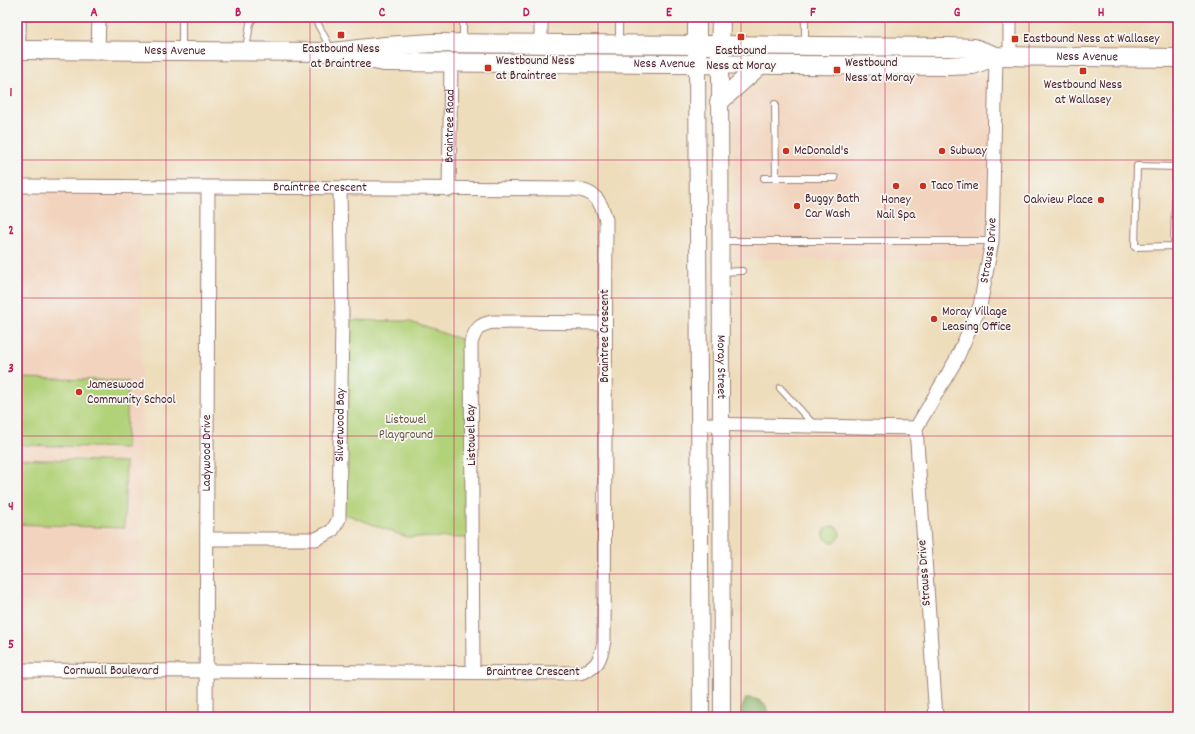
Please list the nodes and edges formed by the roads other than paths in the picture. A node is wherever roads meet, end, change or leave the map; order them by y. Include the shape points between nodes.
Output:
1 (23, 17) edge
2 (99, 17) edge
3 (182, 17) edge
4 (254, 17) edge
5 (314, 17) edge
6 (463, 17) edge
7 (541, 17) edge
8 (619, 17) edge
9 (697, 17) edge
10 (721, 17) edge
11 (805, 17) edge
12 (1010, 17) edge
13 (463, 43) junction
14 (541, 44) junction
15 (619, 44) junction
16 (697, 45) junction
17 (721, 45) junction
18 (806, 47) junction
19 (20, 50) edge
20 (98, 51) junction
21 (182, 51) junction
22 (245, 52) junction
23 (333, 52) junction
24 (1003, 56) junction
25 (1178, 58) edge
26 (451, 63) junction
27 (697, 65) junction
28 (720, 65) junction
29 (760, 65) junction
30 (719, 102) junction
31 (775, 104) dead end
32 (1177, 167) edge
33 (764, 178) dead end
34 (776, 178) junction
35 (835, 178) dead end
36 (17, 186) edge
37 (208, 188) junction
38 (340, 189) junction
39 (449, 190) junction
40 (719, 241) junction
41 (992, 241) junction
42 (742, 271) dead end
43 (719, 272) junction
44 (605, 322) junction
45 (780, 388) dead end
46 (699, 424) junction
47 (720, 424) junction
48 (815, 425) junction
49 (916, 428) junction
50 (207, 539) junction
51 (17, 670) edge
52 (206, 671) junction
53 (473, 672) junction
54 (206, 717) edge
55 (701, 717) edge
56 (722, 717) edge
57 (936, 717) edge

1 - 19 lane
2 - 20 street
3 - 21 lane
4 - 22 lane via 250,23
5 - 23 lane
6 - 13 lane
7 - 14 street
8 - 15 lane
9 - 16 main road, Moray Street
10 - 17 main road, Moray Street
11 - 18 lane
12 - 24 street, Strauss Drive
13 - 14 main road, Ness Avenue
13 - 23 main road, Ness Avenue via 384,46
14 - 15 main road, Ness Avenue
15 - 16 main road, Ness Avenue
16 - 17 main road, Ness Avenue
16 - 27 main road, Moray Street
17 - 18 main road, Ness Avenue
17 - 28 main road, Moray Street
18 - 24 main road, Ness Avenue via 974,48
19 - 20 main road, Ness Avenue
20 - 21 main road, Ness Avenue
21 - 22 main road, Ness Avenue
22 - 23 main road, Ness Avenue
23 - 26 main road, Ness Avenue via 384,62
24 - 25 main road, Ness Avenue
24 - 29 main road, Ness Avenue via 973,65
24 - 41 street, Strauss Drive
26 - 27 main road, Ness Avenue
26 - 39 street, Braintree Road
27 - 28 main road, Ness Avenue
27 - 46 street, Moray Street
28 - 29 main road, Ness Avenue
28 - 30 street, Moray Street
29 - 30 main road
30 - 40 street, Moray Street
31 - 34 lane
32 - 32 lane via 1174,246 1135,247 1137,166
33 - 34 lane
34 - 35 lane
36 - 37 street, Braintree Crescent
37 - 38 street, Braintree Crescent
37 - 50 street, Ladywood Drive
38 - 39 street, Braintree Crescent
38 - 50 street, Silverwood Bay via 342,327 339,519 332,531 316,540
39 - 44 street, Braintree Crescent via 574,189 594,195 602,205 606,220
40 - 41 lane
40 - 43 street, Moray Street
41 - 49 street, Strauss Drive via 980,306 954,365
42 - 43 lane
43 - 47 street, Moray Street
44 - 53 street, Braintree Crescent via 604,642 600,660 591,670 578,673
44 - 53 street, Listowel Bay via 493,322 483,324 473,335
45 - 48 lane
46 - 47 street
46 - 55 street, Moray Street
47 - 48 street
47 - 56 street, Moray Street
48 - 49 street
49 - 57 street, Strauss Drive
50 - 52 street, Ladywood Drive
51 - 52 street, Cornwall Boulevard
52 - 53 street, Braintree Crescent
52 - 54 street, Ladywood Drive

